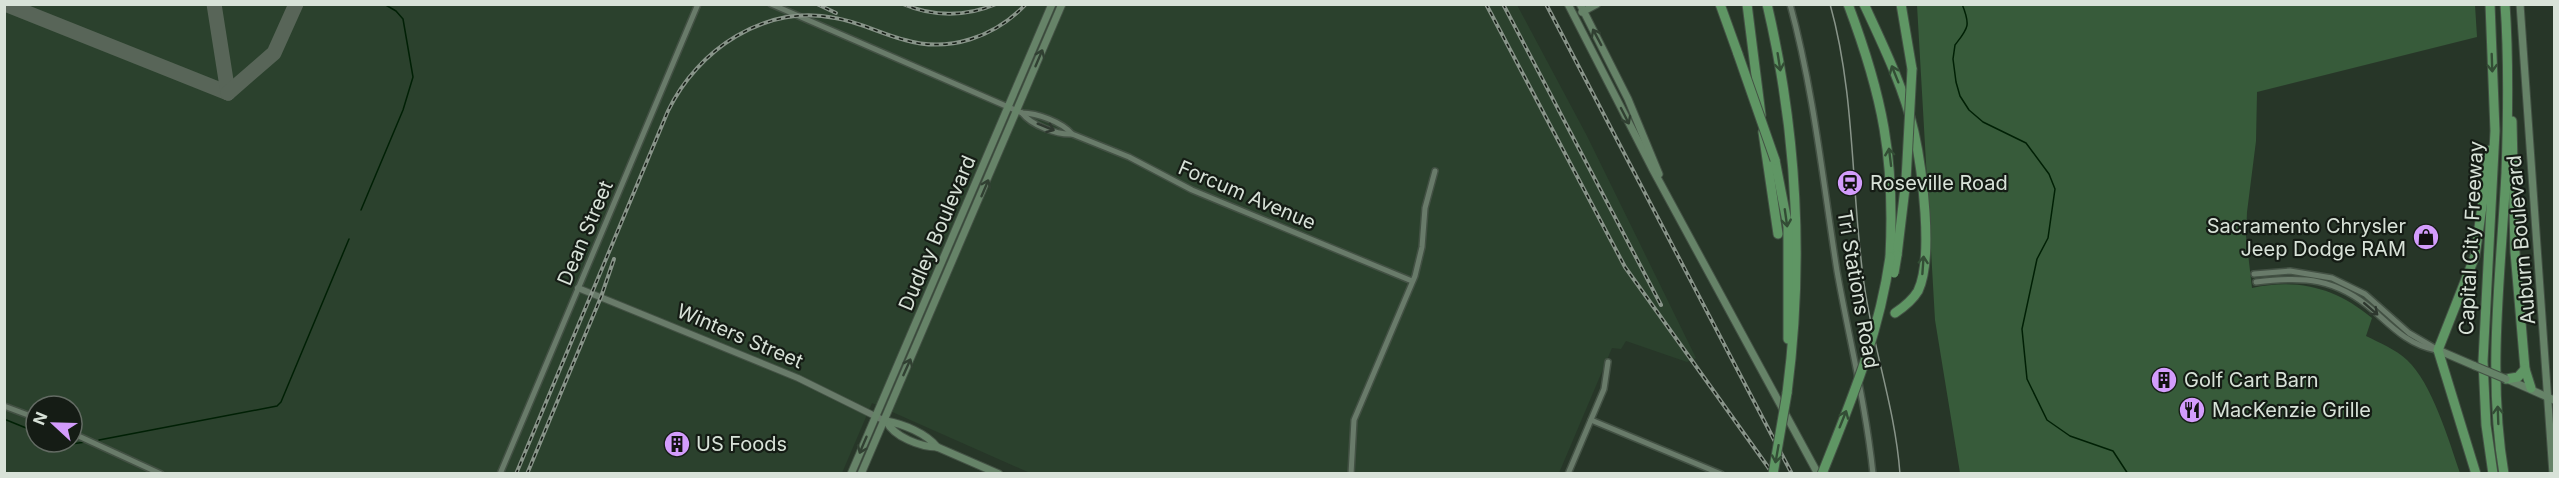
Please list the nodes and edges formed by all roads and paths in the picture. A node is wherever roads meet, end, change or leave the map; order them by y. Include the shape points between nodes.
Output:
1 (698, 4) edge
2 (771, 4) edge
3 (1052, 4) edge
4 (1062, 4) edge
5 (1568, 4) edge
6 (1597, 4) edge
7 (1720, 4) edge
8 (1747, 4) edge
9 (1767, 4) edge
10 (1790, 4) edge
11 (1848, 4) edge
12 (1864, 4) edge
13 (1901, 4) edge
14 (2490, 4) edge
15 (2505, 4) edge
16 (2520, 4) edge
17 (1582, 8) edge
18 (1574, 16) junction
19 (2506, 40) junction
20 (1009, 107) junction
21 (1019, 112) junction
22 (2495, 130) junction
23 (1435, 171) dead end
24 (1663, 184) junction
25 (1778, 234) dead end
26 (1894, 256) junction
27 (1412, 281) junction
28 (578, 288) junction
29 (1895, 313) dead end
30 (2438, 350) junction
31 (1608, 362) dead end
32 (2525, 369) junction
33 (2506, 379) junction
34 (2531, 388) junction
35 (1786, 393) junction
36 (2553, 398) edge
37 (4, 405) edge
38 (24, 413) edge
39 (876, 416) junction
40 (1591, 420) junction
41 (885, 421) junction
42 (84, 439) edge
43 (161, 474) edge
44 (500, 474) edge
45 (851, 474) edge
46 (861, 474) edge
47 (999, 474) edge
48 (1351, 474) edge
49 (1568, 474) edge
50 (1721, 474) edge
51 (1773, 474) edge
52 (1820, 474) edge
53 (1873, 474) edge
54 (2476, 474) edge
55 (2493, 474) edge
56 (2505, 474) edge
57 (2553, 474) edge

1 - 28 street, Dean Street
2 - 20 street, Forcum Avenue
3 - 20 main road, Dudley Boulevard
21 -> 4 main road, Dudley Boulevard
5 - 18 main road
6 - 17 main road
7 -> 35 highway, bridge via 1773,155 1788,227
8 - 25 highway
9 -> 35 highway via 1787,112 1795,187 1797,290
10 - 53 street, Tri Stations Road via 1808,84 1846,324 1868,424
26 -> 11 highway via 1886,125
29 -> 12 highway via 1913,298 1922,277 1924,198 1914,132 1897,77
13 - 26 highway, bridge via 1912,69 1906,180
14 -> 22 highway, Capital City Freeway
15 - 19 highway, Capital City Freeway
16 - 36 main road, Auburn Boulevard
17 - 18 main road
24 -> 17 main road via 1629,101
18 -> 24 main road
19 - 32 highway via 2514,147 2515,252
56 -> 19 highway, Capital City Freeway via 2498,421 2496,325 2506,173
20 - 21 street, Forcum Avenue
20 - 39 main road, Dudley Boulevard
21 - 27 street, Forcum Avenue via 1027,120 1129,157 1192,189
41 -> 21 main road, Dudley Boulevard
22 - 30 highway via 2487,161 2475,255
22 - 55 highway, Capital City Freeway via 2483,361
23 - 27 street
24 - 52 main road
52 -> 26 highway, bridge via 1890,293
27 - 48 street via 1354,420
28 - 39 street, Winters Street via 795,376
28 - 44 street, Dean Street
30 -> 30 street via 2409,333 2366,294 2332,278 2290,271 2257,274 2259,281 2290,278 2330,284 2354,295 2403,338
30 - 33 main road, bridge
30 - 54 highway
31 - 40 street via 1604,389
32 - 33 highway via 2518,377
32 - 34 highway
33 - 34 main road
34 - 36 main road
35 -> 51 highway, bridge
36 - 57 main road, Auburn Boulevard
37 - 38 street
39 - 41 street, Winters Street
39 -> 45 main road, Dudley Boulevard
40 - 49 street
40 - 50 street
41 - 46 main road, Dudley Boulevard
41 - 47 main road, Winters Street via 895,422 930,439 937,447
42 - 43 street

